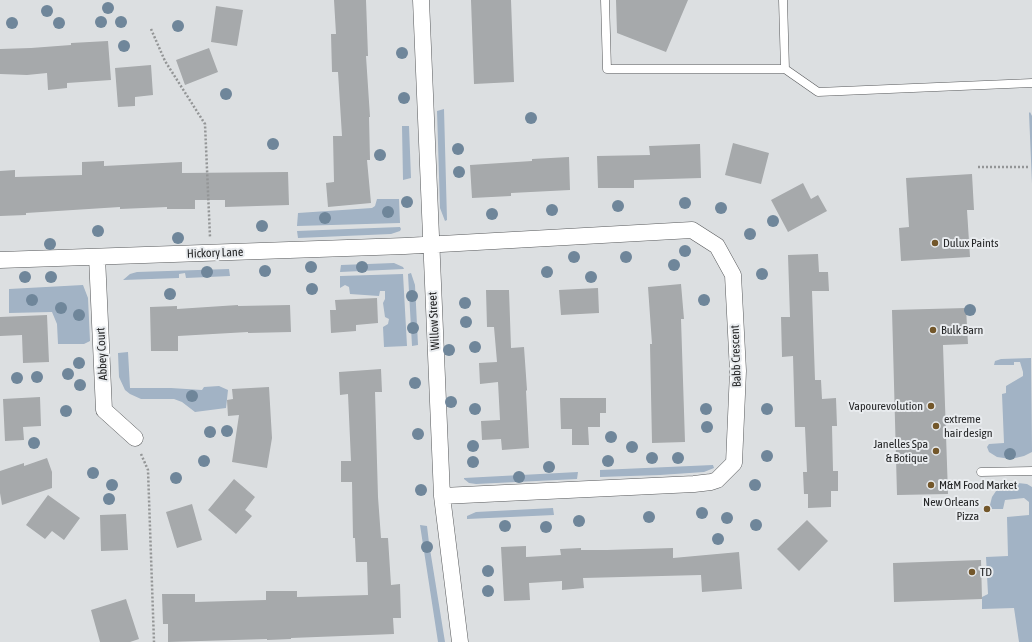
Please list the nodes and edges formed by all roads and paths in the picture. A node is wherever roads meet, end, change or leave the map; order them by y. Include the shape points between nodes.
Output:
1 (421, 0) edge
2 (605, 0) edge
3 (783, 0) edge
4 (151, 29) dead end
5 (786, 69) junction
6 (1032, 83) edge
7 (1028, 167) dead end
8 (978, 168) dead end
9 (431, 244) junction
10 (212, 253) junction
11 (97, 257) junction
12 (0, 260) edge
13 (135, 438) joint
14 (1032, 471) edge
15 (981, 472) dead end
16 (442, 496) junction
17 (154, 642) edge
18 (460, 642) edge

1 - 9 street, Willow Street
2 - 5 lane via 607,69
3 - 5 lane
4 - 10 path via 164,61 205,124
5 - 6 lane via 818,92
7 - 8 path
9 - 10 street, Hickory Lane
9 - 16 street, Willow Street
9 - 16 street, Babb Crescent via 692,230 717,246 733,275 738,371 734,463 716,480 694,484
10 - 11 street, Hickory Lane
11 - 12 street, Hickory Lane
11 - 13 street, Abbey Court via 104,410
13 - 17 path via 148,470
14 - 15 lane
16 - 18 street, Willow Street

